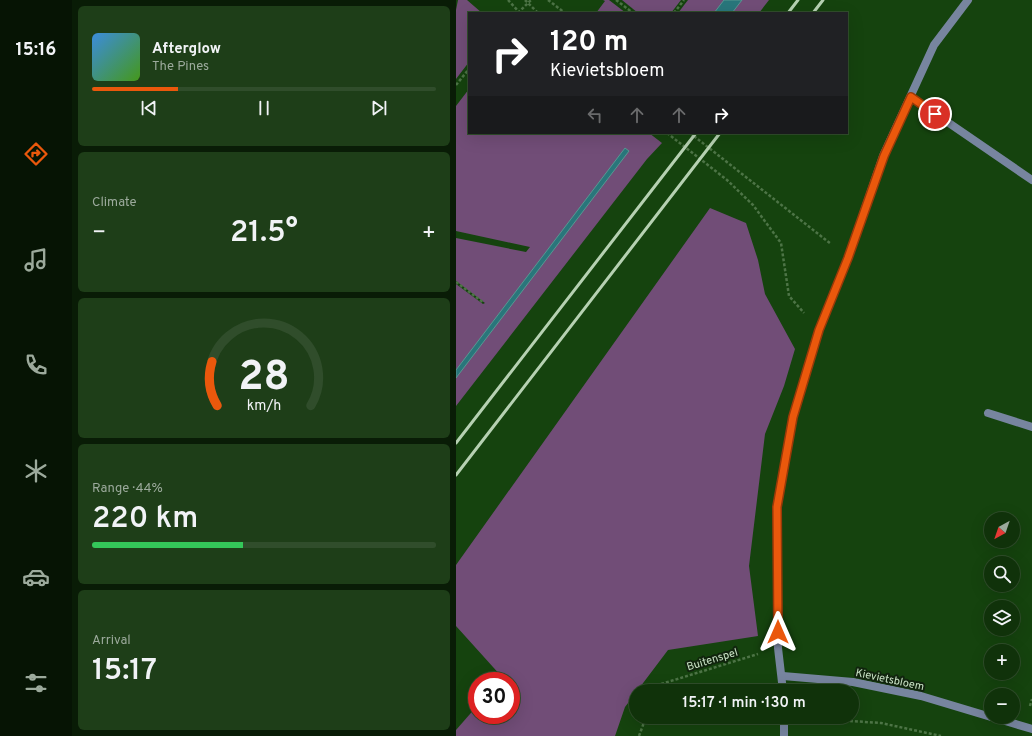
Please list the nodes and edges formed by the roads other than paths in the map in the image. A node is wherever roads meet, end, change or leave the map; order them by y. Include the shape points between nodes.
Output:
1 (968, 0) edge
2 (911, 97) junction
3 (1032, 180) edge
4 (988, 413) dead end
5 (1032, 427) edge
6 (783, 676) junction
7 (783, 684) edge
8 (984, 715) edge
9 (784, 724) edge
10 (1015, 724) edge
11 (1032, 729) edge
12 (784, 736) edge

1 - 2 street via 934,45
2 - 3 street
2 - 6 street via 884,156 819,330 793,417 777,507 778,648
4 - 5 street
6 - 7 street
6 - 8 street, Kievietsbloem via 853,682 921,696
9 - 12 street
10 - 11 street, Kievietsbloem

